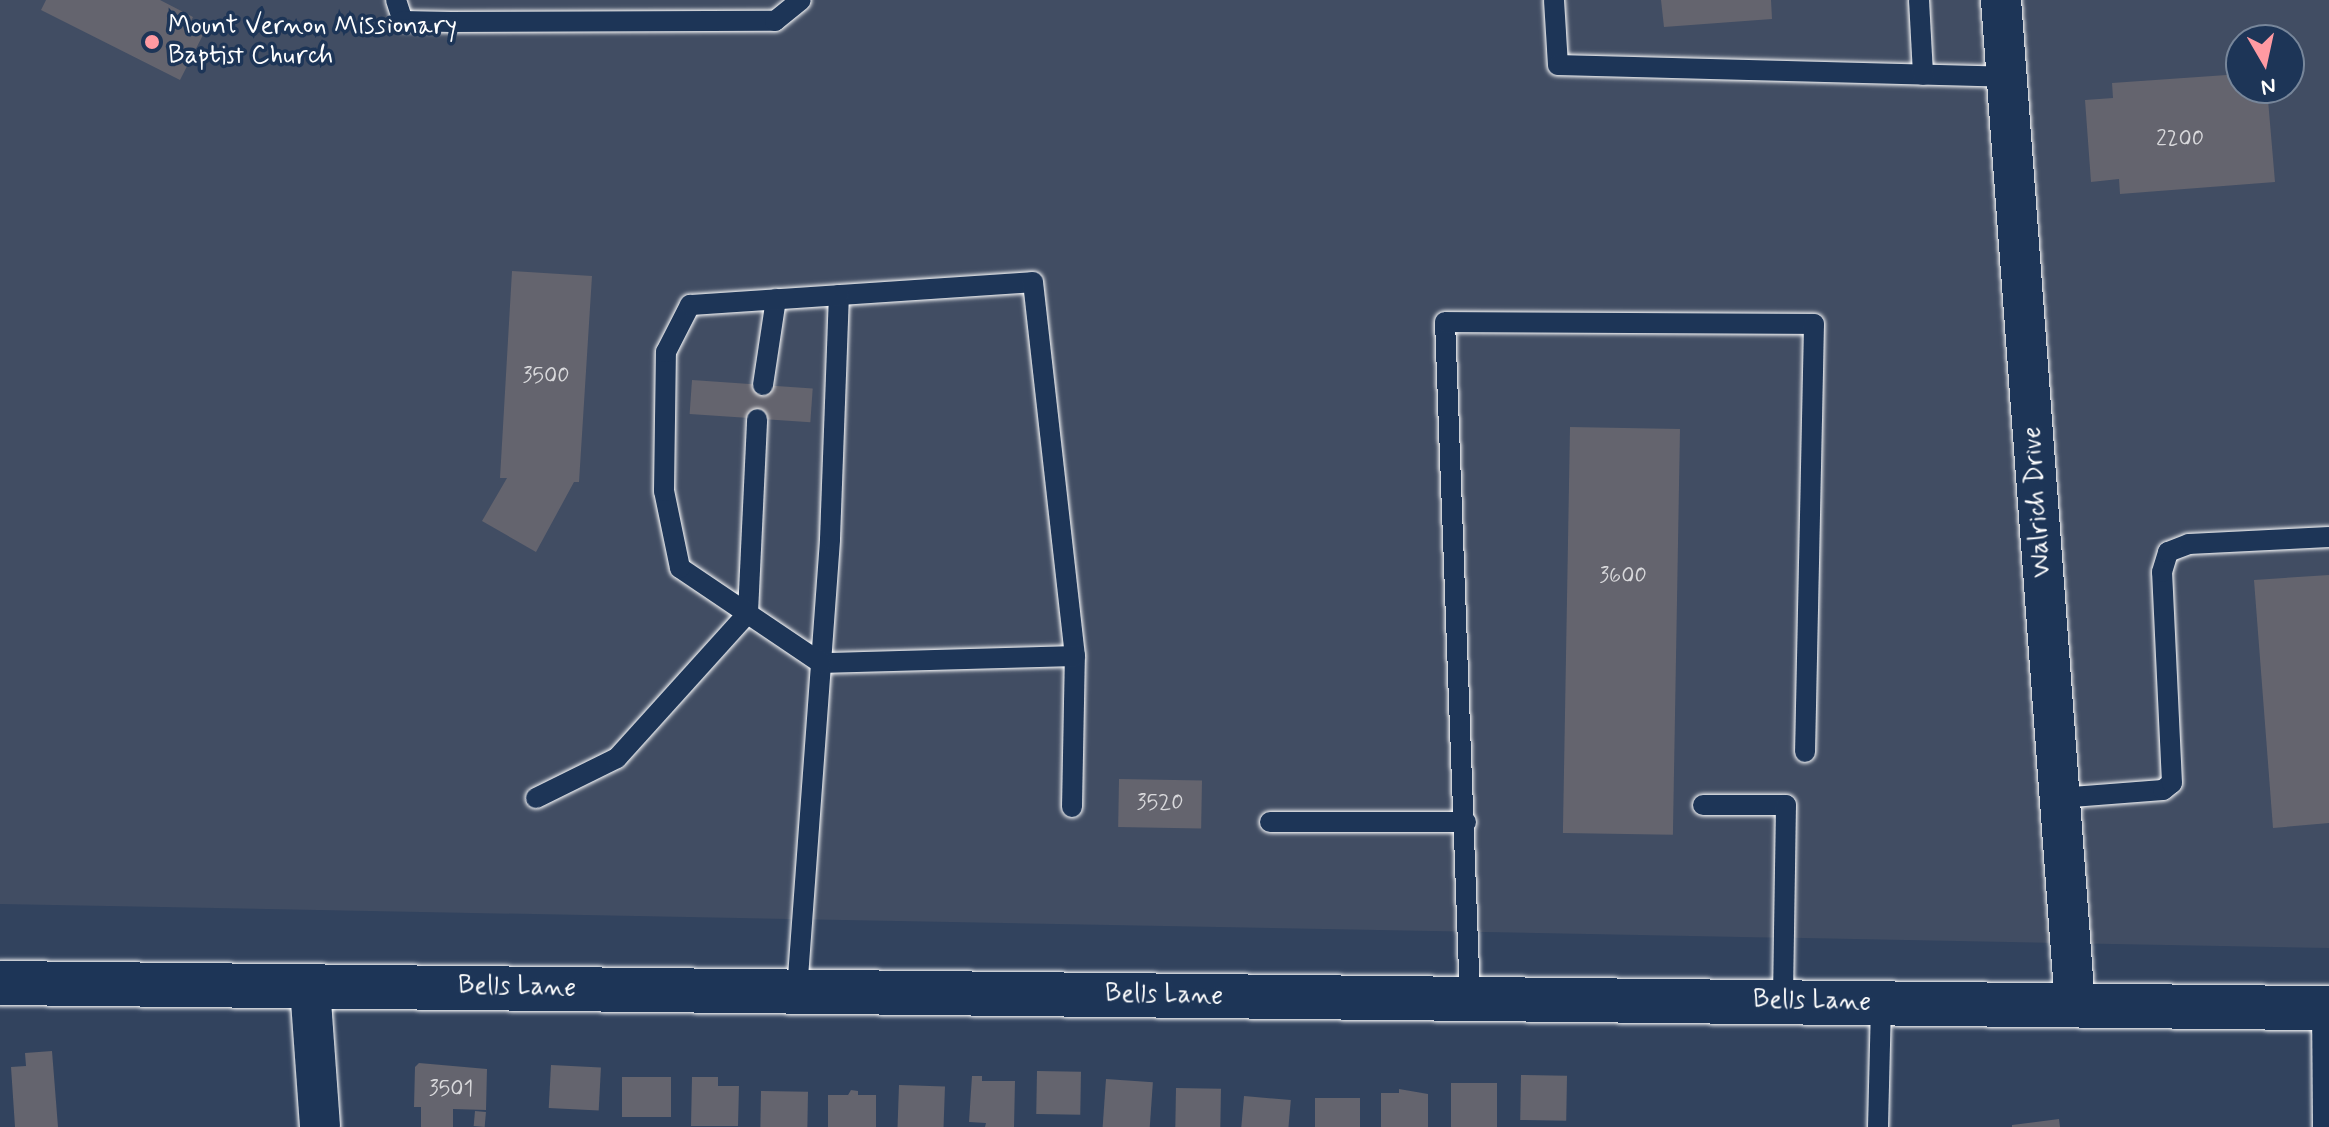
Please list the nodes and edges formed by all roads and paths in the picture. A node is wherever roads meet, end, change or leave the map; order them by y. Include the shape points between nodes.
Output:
1 (396, 0) edge
2 (801, 0) edge
3 (1554, 0) edge
4 (1919, 0) edge
5 (2001, 0) edge
6 (1923, 75) junction
7 (2006, 77) junction
8 (839, 295) junction
9 (776, 299) junction
10 (763, 385) dead end
11 (757, 419) dead end
12 (2329, 537) edge
13 (748, 613) junction
14 (1075, 656) junction
15 (821, 663) junction
16 (1805, 752) dead end
17 (536, 798) dead end
18 (2059, 798) junction
19 (1703, 805) dead end
20 (1072, 807) dead end
21 (1270, 822) dead end
22 (1466, 822) junction
23 (0, 983) edge
24 (310, 987) junction
25 (797, 991) junction
26 (1470, 999) junction
27 (1783, 1002) junction
28 (1881, 1003) junction
29 (2075, 1005) junction
30 (2326, 1008) edge
31 (320, 1127) edge
32 (1878, 1127) edge
33 (2323, 1127) edge

1 - 2 lane via 403,21 451,22 775,21
3 - 6 lane via 1558,65
4 - 6 lane
5 - 7 street, Walrich Drive
6 - 7 lane
7 - 18 street, Walrich Drive
8 - 9 lane
8 - 14 lane via 1033,282
8 - 15 lane
9 - 10 lane
9 - 13 lane via 690,305 666,352 664,491 680,568
11 - 13 lane
12 - 18 lane via 2189,544 2168,552 2162,572 2172,783 2163,790
13 - 15 lane
13 - 17 lane via 617,758
14 - 15 lane
14 - 20 lane
15 - 25 lane
16 - 22 lane via 1814,324 1445,322
18 - 29 street, Walrich Drive
19 - 27 lane via 1786,805
21 - 22 lane
22 - 26 lane
23 - 24 main road, Bells Lane
24 - 25 main road, Bells Lane
24 - 31 street
25 - 26 main road, Bells Lane
26 - 27 main road, Bells Lane
27 - 28 main road, Bells Lane
28 - 29 main road, Bells Lane
28 - 32 lane
29 - 30 main road, Bells Lane
30 - 33 lane

